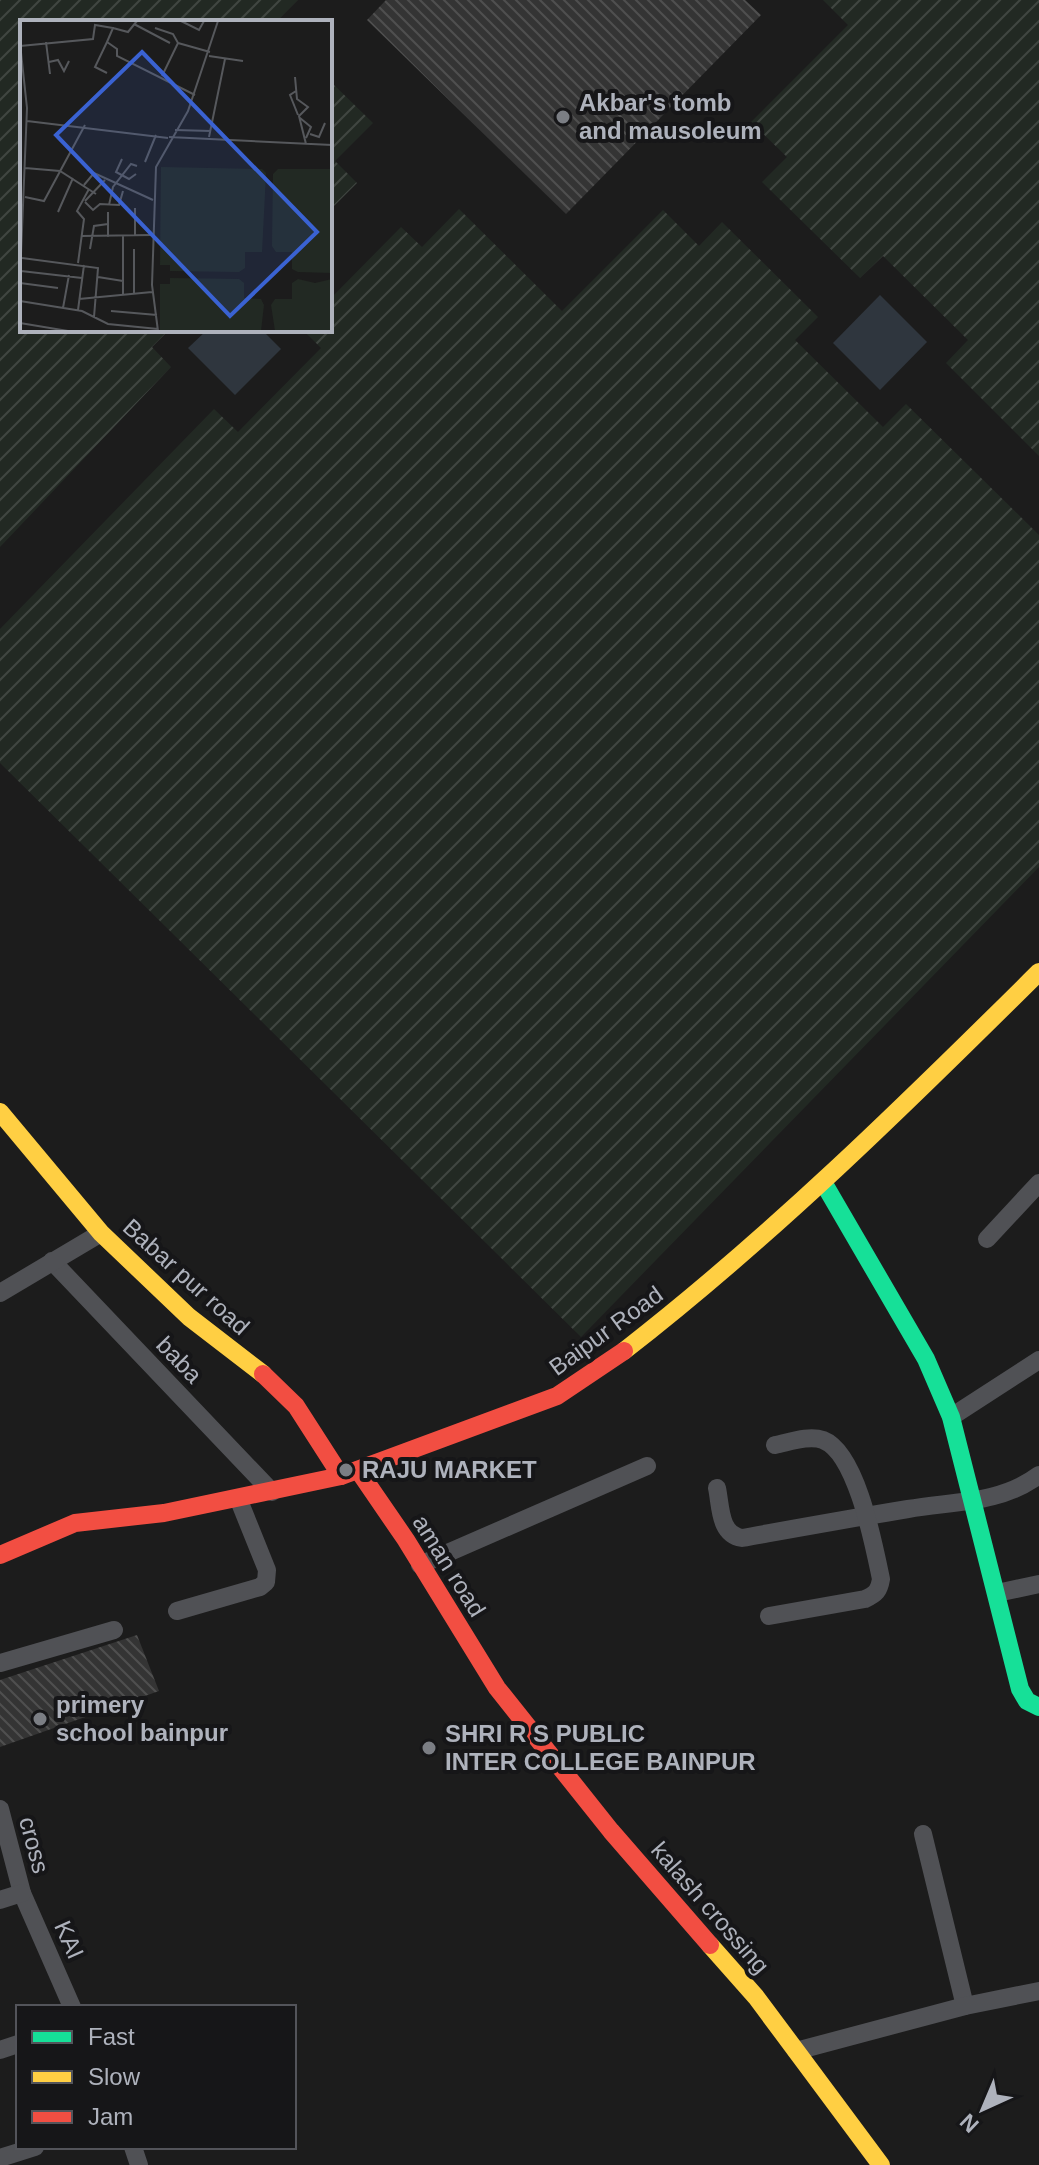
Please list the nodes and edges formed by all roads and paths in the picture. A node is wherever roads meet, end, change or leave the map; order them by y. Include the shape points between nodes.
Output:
1 (1039, 972) edge
2 (0, 1112) edge
3 (823, 1182) junction
4 (1039, 1183) edge
5 (101, 1233) junction
6 (987, 1239) dead end
7 (52, 1261) junction
8 (0, 1293) edge
9 (1039, 1360) edge
10 (951, 1417) junction
11 (775, 1445) dead end
12 (647, 1466) dead end
13 (350, 1473) junction
14 (1039, 1475) edge
15 (717, 1488) dead end
16 (272, 1492) junction
17 (238, 1498) junction
18 (971, 1501) junction
19 (867, 1516) junction
20 (0, 1555) edge
21 (420, 1565) junction
22 (1039, 1584) edge
23 (997, 1593) junction
24 (177, 1611) dead end
25 (769, 1616) dead end
26 (114, 1630) dead end
27 (0, 1663) edge
28 (497, 1688) joint
29 (1039, 1707) edge
30 (0, 1809) edge
31 (923, 1834) dead end
32 (22, 1893) junction
33 (0, 1900) edge
34 (1039, 1991) edge
35 (71, 2005) edge
36 (965, 2006) junction
37 (796, 2051) junction
38 (29, 2149) edge
39 (0, 2158) edge
40 (881, 2165) edge

1 - 3 street, Baipur Road
2 - 5 street, Babar pur road
3 - 10 street via 926,1359
3 - 13 street, Baipur Road via 686,1303 569,1389
4 - 6 street
5 - 7 street
5 - 13 street, Babar pur road via 189,1317 285,1395
7 - 8 street
7 - 16 street, baba
9 - 10 street
10 - 18 street
11 - 19 street via 820,1438 833,1444 845,1460
12 - 21 street
13 - 16 street, Baipur Road
13 - 21 street, aman road
14 - 18 street via 1011,1493
15 - 19 street via 723,1523 742,1538
16 - 17 street, Baipur Road
17 - 20 street, Baipur Road via 75,1523
17 - 24 street via 267,1570 266,1582
18 - 19 street
18 - 23 street
19 - 25 street via 881,1579 875,1595
21 - 28 street, aman road
22 - 23 street
23 - 29 street via 1020,1689
26 - 27 street
28 - 37 street, kalash crossing
30 - 32 street, cross
31 - 36 street
32 - 33 street
32 - 35 street, KAI
34 - 36 street
36 - 37 street
37 - 40 street, kalash crossing
38 - 39 street

